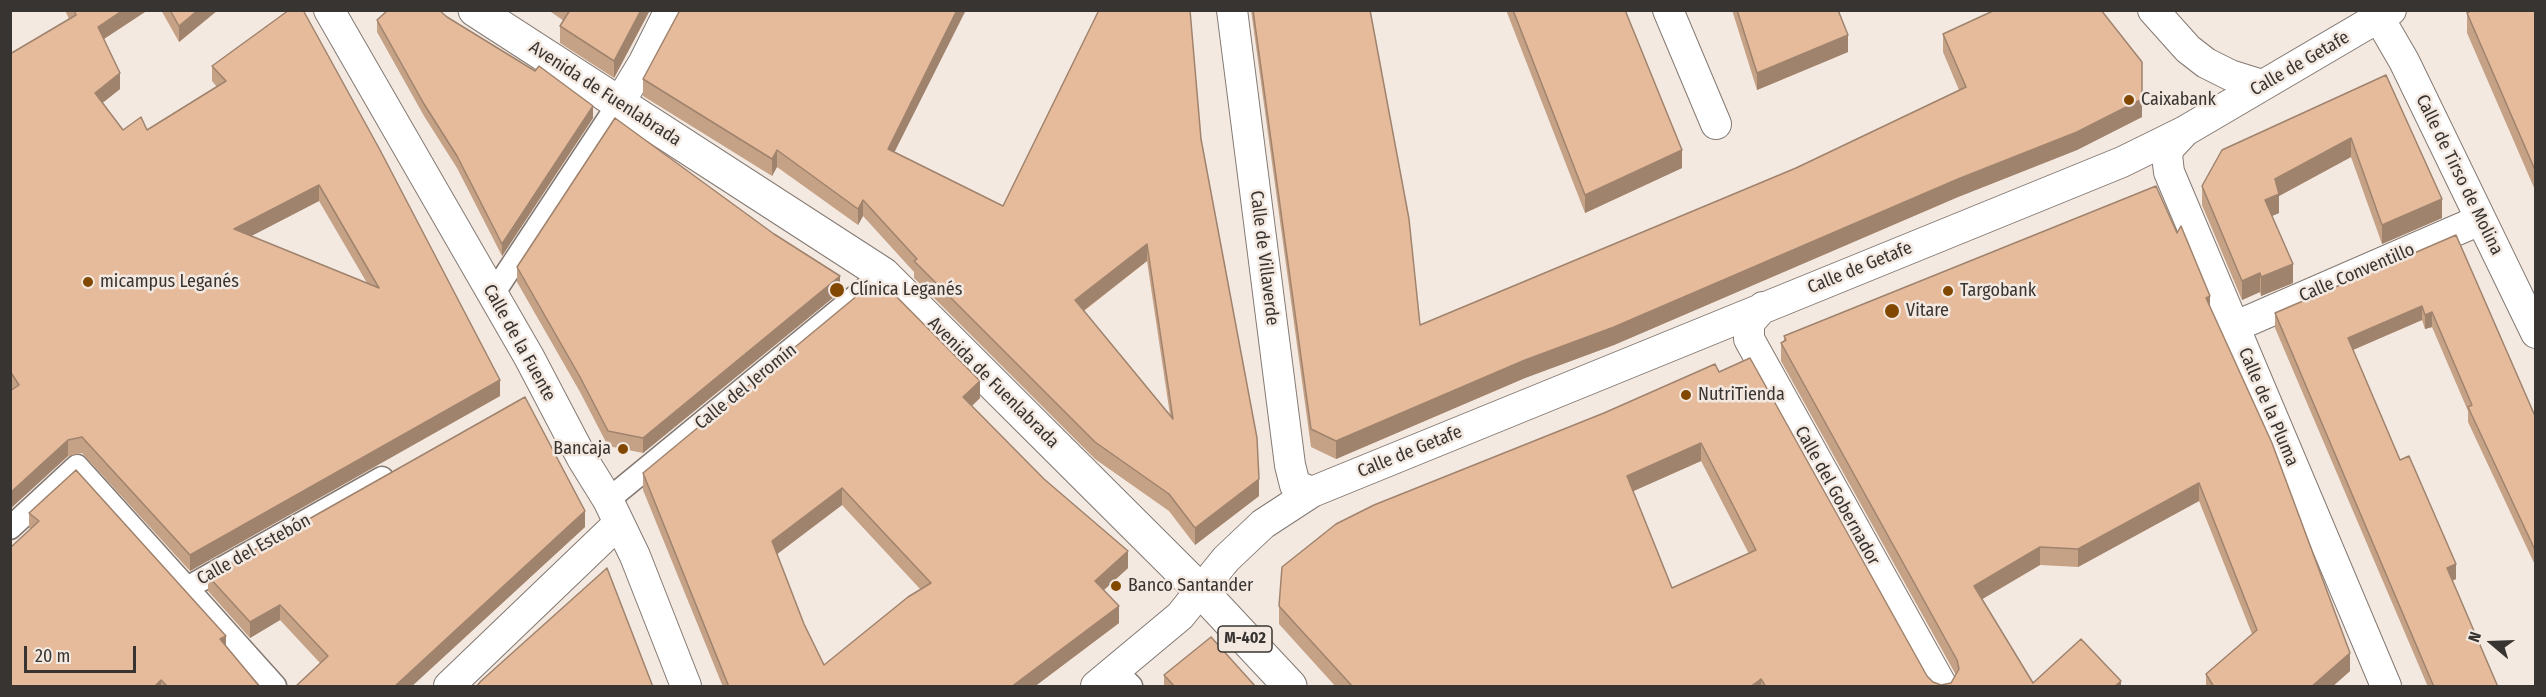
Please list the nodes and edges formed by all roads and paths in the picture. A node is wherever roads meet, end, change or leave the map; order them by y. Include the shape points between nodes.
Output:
1 (329, 10) edge
2 (475, 10) edge
3 (670, 10) edge
4 (1232, 10) edge
5 (1668, 10) edge
6 (2153, 10) edge
7 (2385, 14) edge
8 (2262, 85) junction
9 (619, 103) junction
10 (1716, 124) dead end
11 (2185, 130) junction
12 (2480, 220) junction
13 (884, 274) junction
14 (493, 294) junction
15 (1763, 307) junction
16 (2235, 327) junction
17 (2535, 333) edge
18 (401, 467) edge
19 (1312, 492) junction
20 (613, 511) junction
21 (10, 528) edge
22 (187, 588) junction
23 (1201, 591) junction
24 (1114, 681) edge
25 (2380, 684) edge
26 (275, 687) edge
27 (449, 687) edge
28 (686, 687) edge
29 (1290, 687) edge
30 (1942, 687) edge

1 - 14 street, Calle de la Fuente
2 - 9 highway, Avenida de Fuenlabrada
3 - 9 street
4 - 19 street, Calle de Villaverde via 1290,465 1295,485
5 - 10 street
6 - 8 street via 2206,63
7 - 8 street, Calle de Getafe
7 - 12 street, Calle de Tirso de Molina
8 - 11 street, Calle de Getafe
9 - 13 highway, Avenida de Fuenlabrada
9 - 14 street
11 - 15 street, Calle de Getafe via 2037,199
11 - 16 street, Calle de la Pluma via 2170,147 2169,172
12 - 16 street, Calle Conventillo
12 - 17 street, Calle de Tirso de Molina
13 - 20 street, Calle del Jeromín
13 - 23 highway, Avenida de Fuenlabrada
14 - 20 street, Calle de la Fuente via 534,392
15 - 19 street, Calle de Getafe
15 - 30 street, Calle del Gobernador via 1749,323 1749,339
16 - 25 street, Calle de la Pluma
18 - 22 street, Calle del Estebón
19 - 23 street, Calle de Getafe via 1263,524 1226,559
20 - 27 street, Calle del Jeromín
20 - 28 street, Calle de la Fuente via 635,556
21 - 22 street, Calle del Estebón via 77,466
22 - 26 street
23 - 24 street, Calle de Getafe
23 - 29 highway, Avenida de Fuenlabrada / M-402

